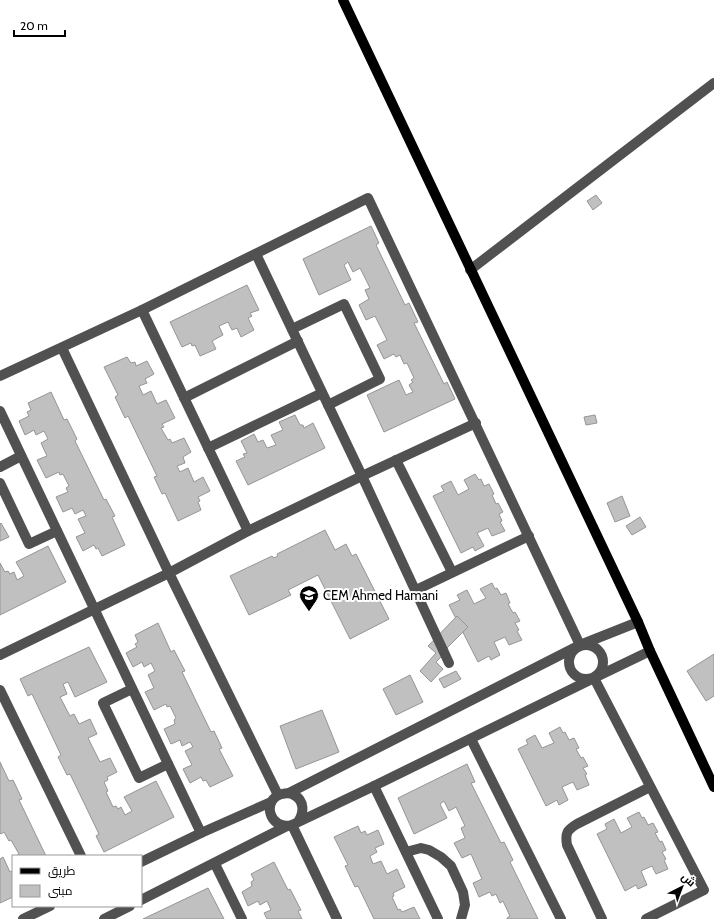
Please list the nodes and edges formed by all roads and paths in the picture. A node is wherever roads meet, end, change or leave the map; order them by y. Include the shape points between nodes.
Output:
1 (343, 0) edge
2 (714, 83) edge
3 (256, 254) junction
4 (470, 270) junction
5 (142, 310) junction
6 (292, 329) junction
7 (298, 341) junction
8 (62, 348) junction
9 (0, 376) edge
10 (322, 393) junction
11 (184, 398) junction
12 (328, 405) junction
13 (0, 411) edge
14 (476, 423) junction
15 (208, 448) junction
16 (22, 456) junction
17 (396, 460) junction
18 (0, 467) edge
19 (362, 476) junction
20 (0, 484) edge
21 (57, 531) junction
22 (248, 531) junction
23 (529, 536) junction
24 (452, 572) junction
25 (169, 573) junction
26 (416, 590) junction
27 (94, 609) junction
28 (638, 622) junction
29 (580, 646) junction
30 (650, 651) junction
31 (0, 655) edge
32 (449, 663) dead end
33 (594, 678) junction
34 (132, 689) junction
35 (0, 690) edge
36 (471, 739) junction
37 (168, 764) junction
38 (374, 786) junction
39 (650, 787) junction
40 (714, 787) edge
41 (289, 793) junction
42 (278, 795) junction
43 (271, 802) junction
44 (292, 824) junction
45 (201, 833) junction
46 (406, 852) junction
47 (81, 855) edge
48 (142, 862) edge
49 (215, 864) junction
50 (142, 900) edge
51 (48, 907) edge
52 (105, 907) edge
53 (128, 907) edge
54 (108, 918) edge
55 (23, 919) edge
56 (242, 919) edge
57 (337, 919) edge
58 (438, 919) edge
59 (461, 919) edge
60 (561, 919) edge
61 (602, 919) edge
62 (646, 919) edge

1 - 4 main road
2 - 4 street
3 - 5 street
3 - 6 street
3 - 14 street via 368,198
4 - 28 main road
5 - 8 street
5 - 11 street
6 - 7 street
6 - 12 street via 344,304 380,379
7 - 10 street
7 - 11 street
8 - 9 street
8 - 25 street
10 - 12 street
10 - 15 street
11 - 15 street
12 - 19 street
13 - 16 street
14 - 17 street
14 - 23 street
15 - 22 street
16 - 18 street
16 - 21 street
17 - 19 street
17 - 24 street
19 - 22 street
19 - 26 street
20 - 21 street via 29,544
21 - 27 street
22 - 25 street
23 - 24 street
23 - 29 street
24 - 26 street
25 - 27 street
25 - 42 street
26 - 32 street
27 - 31 street
27 - 34 street
28 - 29 street
28 - 30 main road
29 - 33 street via 585,644 597,648 603,658 602,670
29 - 33 street via 571,653 568,663 570,669 582,679
29 - 41 street
30 - 33 street
30 - 40 main road
33 - 36 street
33 - 39 street
34 - 37 street
34 - 37 street via 103,703 139,778
35 - 47 street
36 - 38 street
36 - 60 street
37 - 45 street
38 - 44 street
38 - 46 street
39 - 61 street via 570,828 566,835 567,844
39 - 62 street via 704,890
41 - 42 street
41 - 44 street via 302,802 303,808 301,818
42 - 43 street
43 - 44 street via 272,819 282,826
43 - 45 street
44 - 49 street
44 - 57 street
45 - 48 street
46 - 58 street
46 - 59 street via 421,848 429,850 450,866 463,892 465,905
49 - 50 street
49 - 56 street
51 - 55 street
52 - 54 street
53 - 54 street

